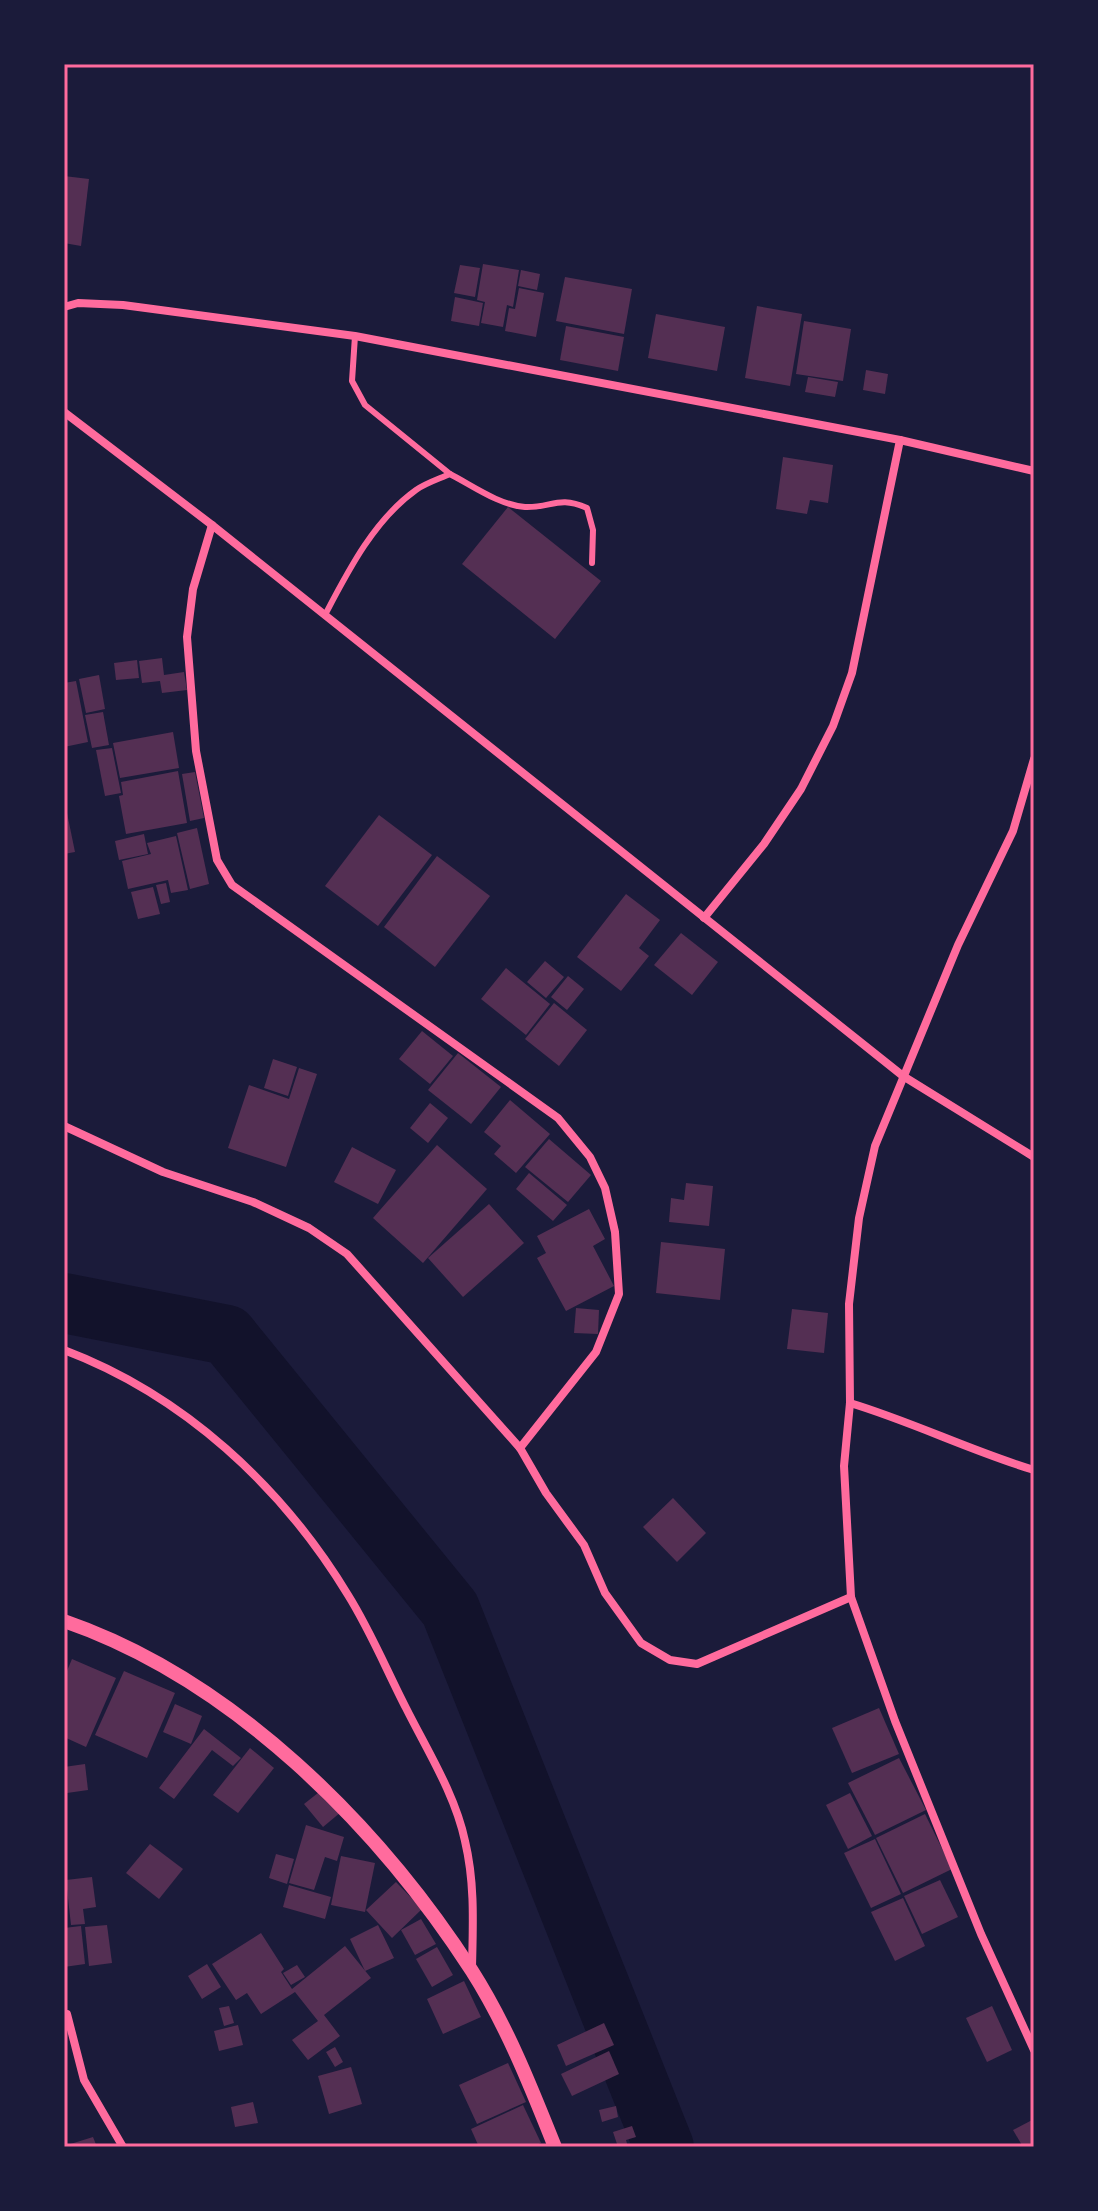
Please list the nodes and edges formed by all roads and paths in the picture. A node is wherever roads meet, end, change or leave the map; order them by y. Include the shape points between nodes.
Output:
1 (64, 307) edge
2 (355, 336) junction
3 (64, 412) edge
4 (900, 440) junction
5 (1034, 471) edge
6 (450, 474) junction
7 (212, 525) junction
8 (592, 563) dead end
9 (325, 615) junction
10 (1034, 759) edge
11 (704, 918) junction
12 (903, 1076) junction
13 (64, 1126) edge
14 (1034, 1157) edge
15 (64, 1350) edge
16 (850, 1403) junction
17 (520, 1448) junction
18 (1034, 1470) edge
19 (851, 1597) junction
20 (64, 1621) edge
21 (472, 1972) junction
22 (67, 2014) dead end
23 (1034, 2050) edge
24 (123, 2147) edge
25 (555, 2147) edge

1 - 2 street via 123,305
2 - 4 street
2 - 6 lane via 352,381 365,405
3 - 7 street
4 - 5 street
4 - 11 street via 852,673 833,726 801,789
6 - 8 lane via 525,507 569,500 587,508
6 - 9 lane via 417,489 401,504 356,557
7 - 9 street
7 - 17 street via 193,589 187,637 196,751 217,860 232,885 558,1118 590,1157 605,1188 615,1232 619,1294 596,1352
9 - 11 street
10 - 12 street via 1013,831
11 - 12 street
12 - 14 street
12 - 16 street via 875,1146 859,1218 849,1304
13 - 17 street via 163,1172 253,1202 309,1228 347,1254
15 - 21 street via 143,1386 205,1428 295,1519 348,1595 449,1794 465,1837 473,1883
16 - 18 street
16 - 19 street via 844,1466
17 - 19 street via 584,1545 605,1593 641,1643 670,1660 697,1664
19 - 23 street via 981,1934
20 - 21 street via 112,1638 183,1679 320,1783 401,1874
21 - 25 street via 519,2057
22 - 24 street via 84,2080

